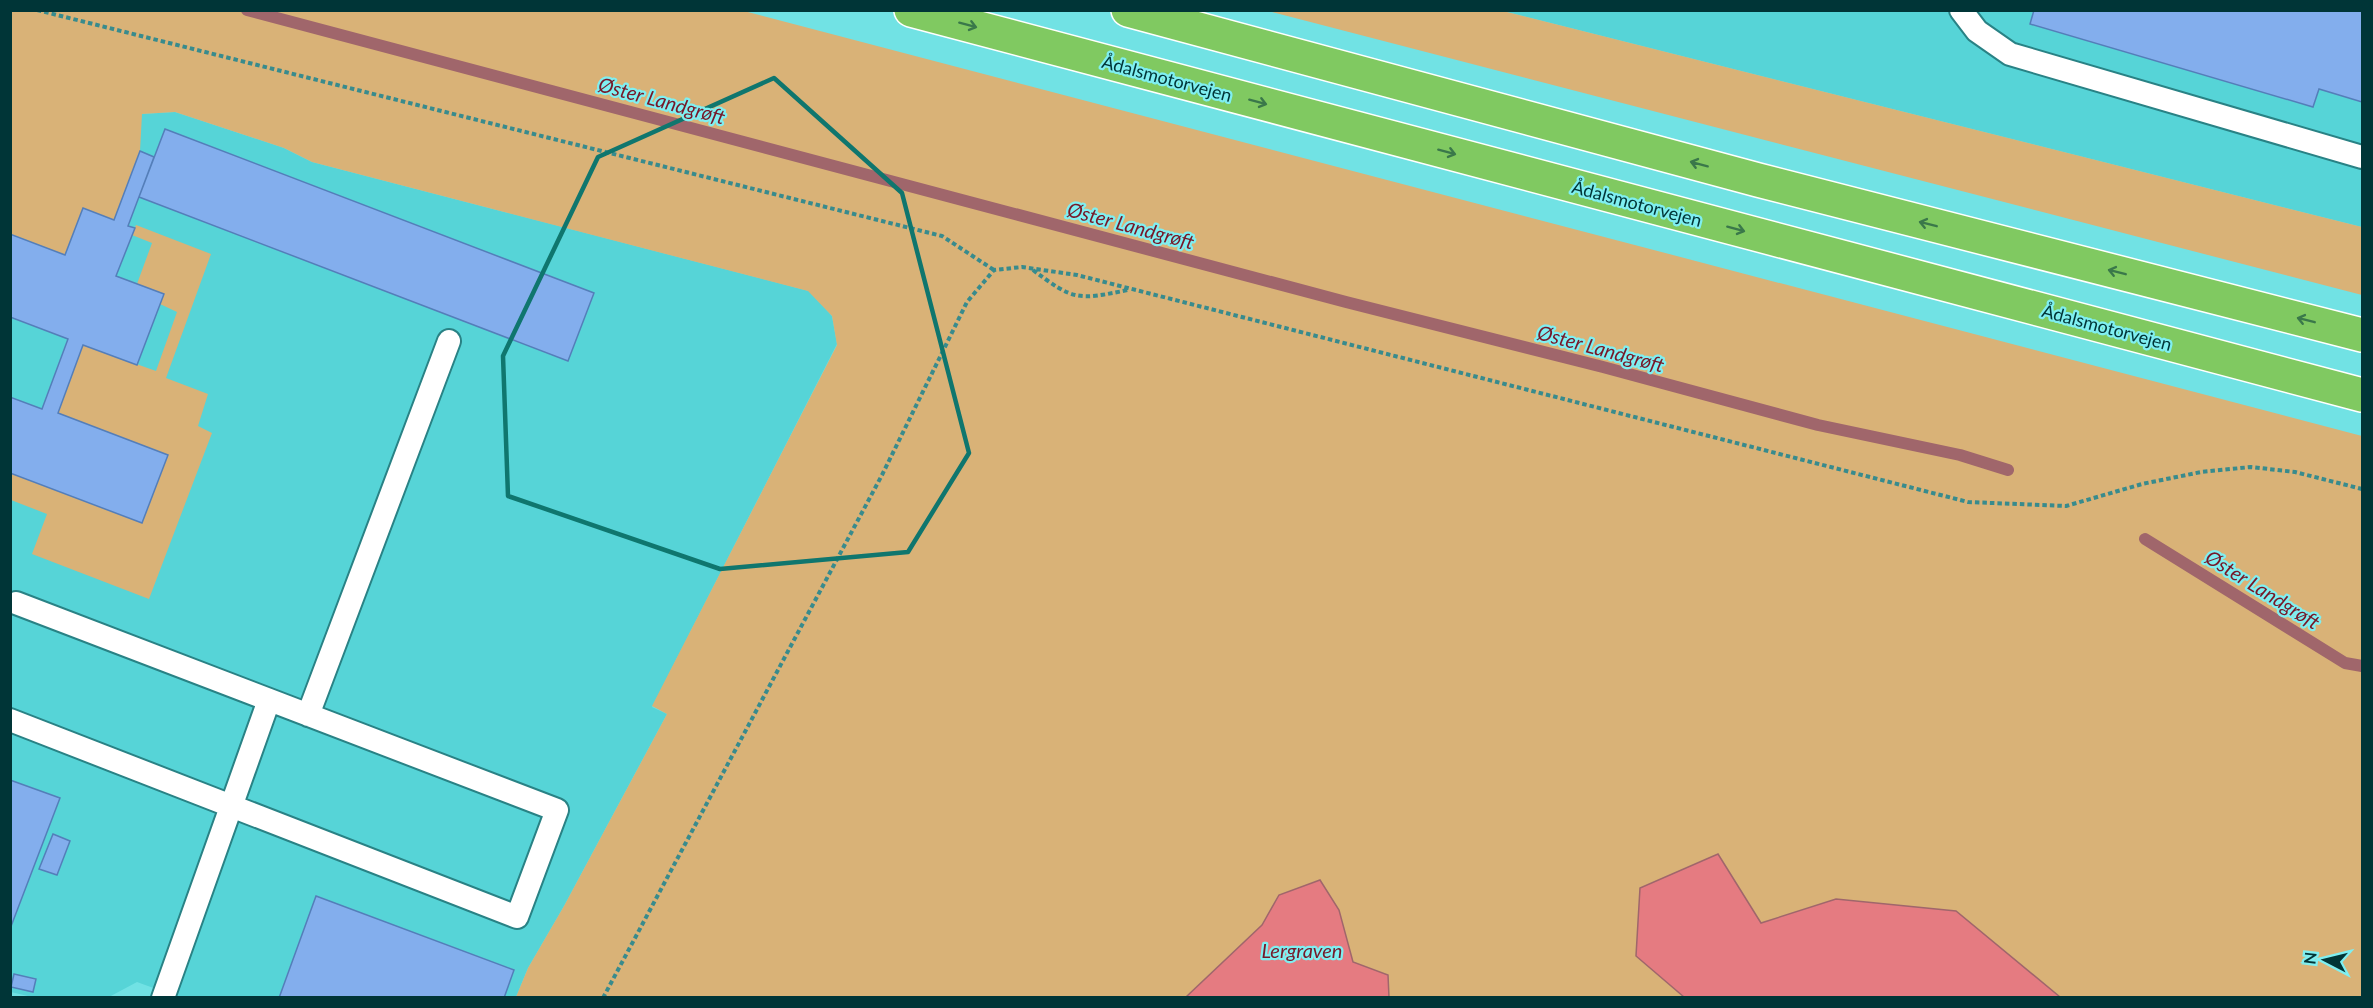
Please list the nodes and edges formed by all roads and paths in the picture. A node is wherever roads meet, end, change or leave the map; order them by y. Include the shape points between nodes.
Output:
1 (37, 10) edge
2 (911, 10) edge
3 (1128, 10) edge
4 (1961, 10) edge
5 (2362, 157) edge
6 (1030, 268) junction
7 (994, 270) junction
8 (1132, 289) junction
9 (2362, 335) edge
10 (449, 341) dead end
11 (2362, 395) edge
12 (2362, 489) edge
13 (16, 603) dead end
14 (269, 700) junction
15 (308, 715) junction
16 (10, 720) edge
17 (232, 807) junction
18 (163, 998) edge
19 (603, 998) edge

1 - 7 path via 942,236
2 -> 11 highway, Ådalsmotorvejen
9 -> 3 highway via 1758,180
4 - 5 lane via 1977,31 2010,54
6 - 7 path
6 - 8 path
6 - 8 path via 1066,293 1080,297
7 - 19 path via 967,302 882,475
8 - 12 path via 1968,502 2066,506 2142,484 2251,467 2295,472
10 - 15 lane
13 - 14 lane
14 - 15 lane
14 - 17 lane
15 - 17 lane via 557,810 517,917
16 - 17 lane
17 - 18 lane

